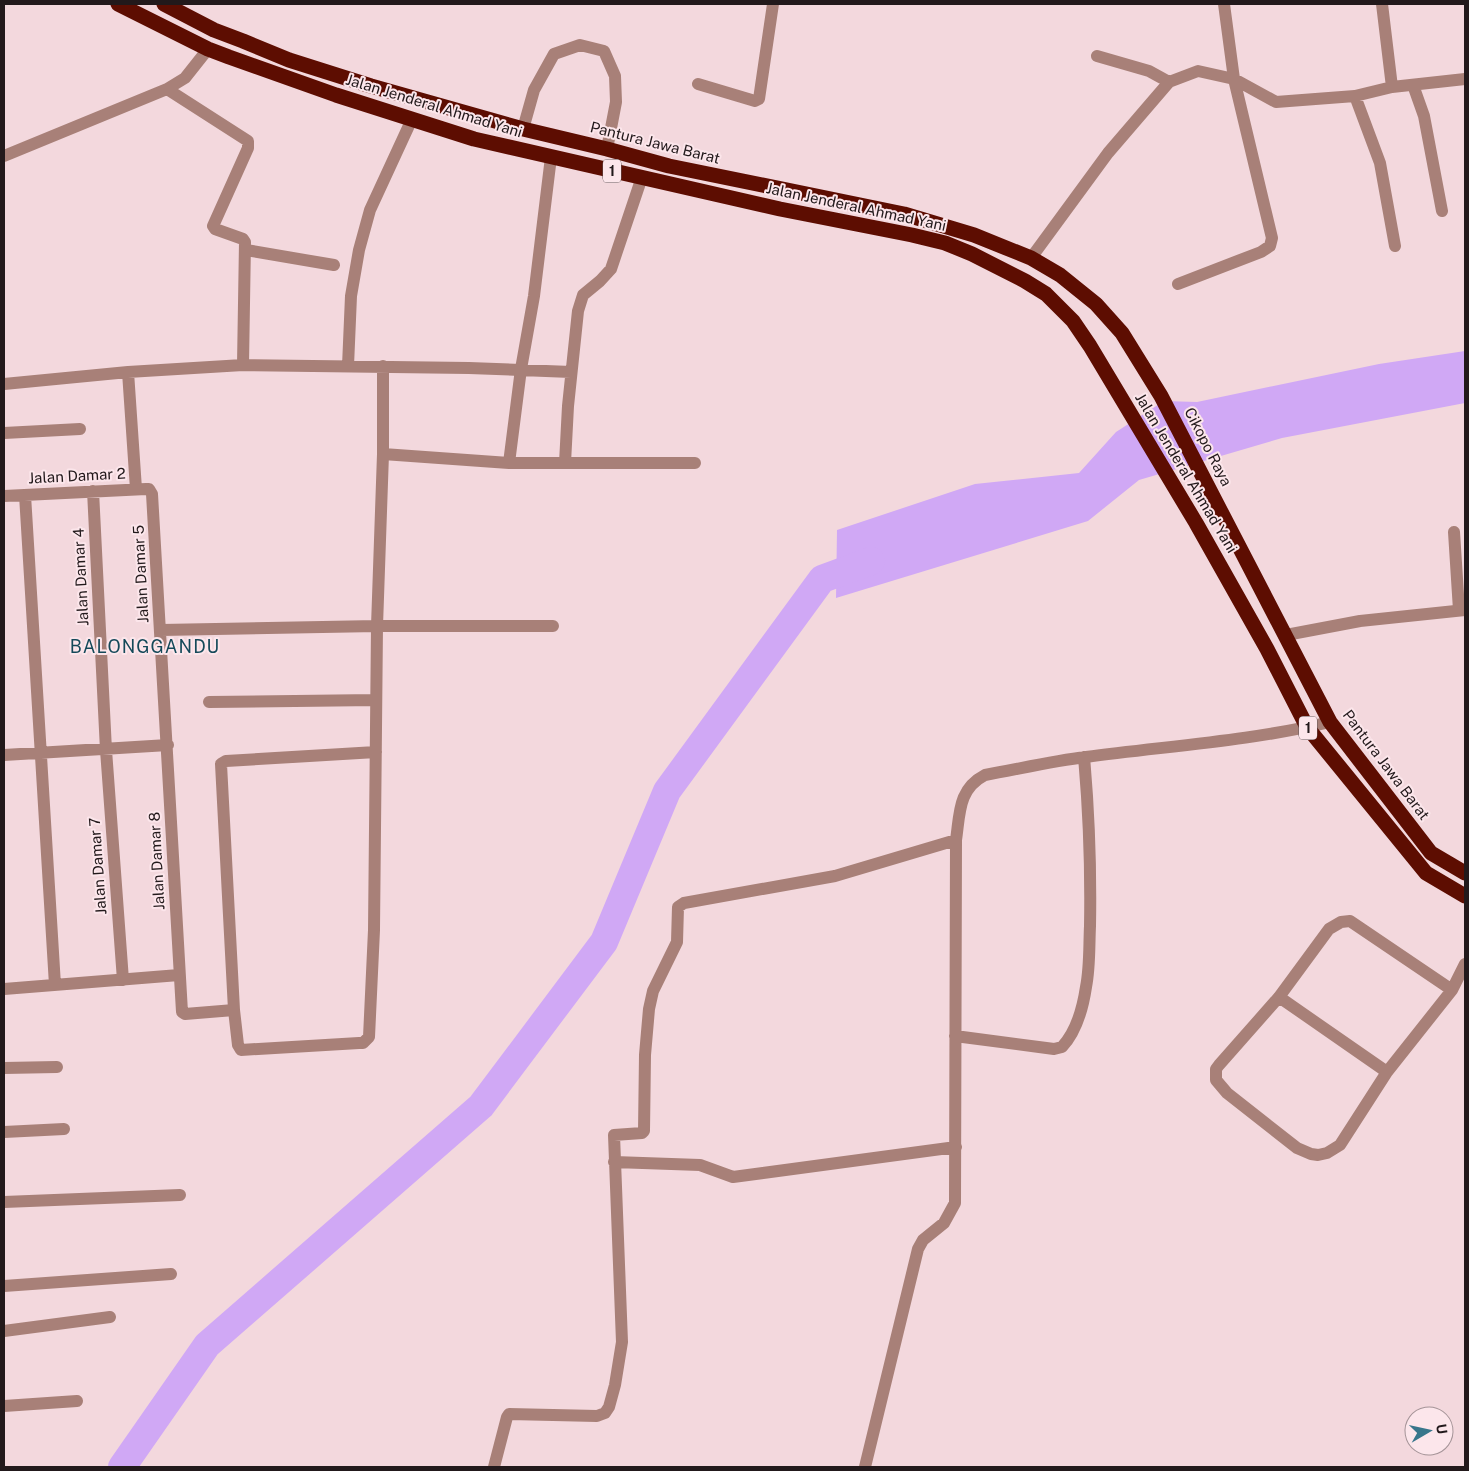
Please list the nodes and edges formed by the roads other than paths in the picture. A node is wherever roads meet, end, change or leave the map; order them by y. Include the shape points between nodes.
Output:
1 (121, 4) edge
2 (164, 4) edge
3 (773, 4) edge
4 (1224, 4) edge
5 (1382, 4) edge
6 (218, 31) junction
7 (208, 49) junction
8 (1097, 56) dead end
9 (1234, 79) junction
10 (1465, 79) edge
11 (1169, 82) junction
12 (698, 84) dead end
13 (1413, 84) junction
14 (1392, 87) junction
15 (167, 90) junction
16 (1356, 96) junction
17 (412, 119) junction
18 (524, 129) junction
19 (519, 149) junction
20 (607, 149) junction
21 (4, 156) edge
22 (550, 157) junction
23 (603, 169) junction
24 (642, 177) junction
25 (1442, 211) dead end
26 (1395, 246) dead end
27 (246, 250) junction
28 (1030, 258) junction
29 (334, 264) dead end
30 (1178, 284) dead end
31 (1122, 333) joint
32 (243, 365) junction
33 (348, 366) junction
34 (383, 366) junction
35 (521, 369) junction
36 (128, 372) junction
37 (571, 372) junction
38 (4, 384) edge
39 (80, 429) dead end
40 (4, 433) edge
41 (383, 454) junction
42 (509, 463) junction
43 (565, 463) junction
44 (695, 463) dead end
45 (136, 489) junction
46 (151, 491) joint
47 (93, 492) junction
48 (25, 495) junction
49 (4, 496) edge
50 (1454, 532) dead end
51 (1257, 580) joint
52 (1462, 610) edge
53 (377, 626) junction
54 (553, 626) dead end
55 (161, 630) junction
56 (1286, 635) junction
57 (1267, 649) junction
58 (376, 700) junction
59 (209, 702) dead end
60 (1330, 722) junction
61 (1307, 727) junction
62 (168, 745) junction
63 (106, 750) junction
64 (376, 752) junction
65 (40, 753) junction
66 (4, 756) edge
67 (1084, 757) junction
68 (956, 840) junction
69 (1465, 873) edge
70 (1465, 896) edge
71 (1465, 964) edge
72 (179, 975) junction
73 (123, 980) junction
74 (55, 985) junction
75 (4, 989) edge
76 (1452, 990) junction
77 (1279, 997) junction
78 (234, 1010) junction
79 (955, 1036) junction
80 (57, 1067) dead end
81 (4, 1068) edge
82 (1387, 1072) junction
83 (64, 1129) dead end
84 (4, 1132) edge
85 (956, 1147) junction
86 (614, 1162) junction
87 (180, 1195) dead end
88 (4, 1202) edge
89 (171, 1274) dead end
90 (4, 1286) edge
91 (110, 1318) dead end
92 (4, 1331) edge
93 (77, 1401) dead end
94 (4, 1406) edge
95 (494, 1467) edge
96 (865, 1467) edge

1 - 7 highway, Jalan Jenderal Ahmad Yani / 1
2 - 6 highway, Pantura Jawa Barat / 1
3 - 12 street via 759,99 755,101
4 - 9 street
5 - 14 street
6 - 7 highway
6 - 18 highway, Pantura Jawa Barat / 1 via 289,60
7 - 15 street via 185,78
7 - 17 highway, Jalan Jenderal Ahmad Yani / 1
8 - 11 street via 1148,71
9 - 11 street via 1198,70
9 - 16 street via 1276,102
9 - 30 street via 1272,238 1270,246
10 - 13 street
11 - 28 street via 1108,153
13 - 14 street
13 - 25 street via 1424,116
14 - 16 street
15 - 21 street
15 - 27 street via 248,142 213,226 243,239
16 - 26 street via 1380,163
17 - 19 highway, Jalan Jenderal Ahmad Yani / 1 via 474,139
17 - 33 street via 370,210 351,296
18 - 19 highway
18 - 20 highway, Pantura Jawa Barat / 1
18 - 20 street via 534,90 554,54 580,45 604,51 615,76 616,102
19 - 22 highway, Jalan Jenderal Ahmad Yani / 1
20 - 23 highway
20 - 28 highway, Pantura Jawa Barat / 1 via 669,166 904,214 974,235
22 - 23 highway, Jalan Jenderal Ahmad Yani / 1
22 - 35 street via 534,296
23 - 24 highway, Jalan Jenderal Ahmad Yani / 1
24 - 37 street via 611,269 583,295
24 - 57 highway, Jalan Jenderal Ahmad Yani / 1 via 945,244 972,254 1046,294 1073,322 1090,346
27 - 29 street
27 - 32 street
28 - 31 highway, Pantura Jawa Barat / 1 via 1060,275 1089,298
31 - 51 highway, Cikopo Raya / 1 via 1161,396
32 - 33 street
32 - 36 street
33 - 34 street
34 - 35 street
34 - 41 street
35 - 37 street
35 - 42 street
36 - 38 street
36 - 45 street
37 - 43 street
39 - 40 street
41 - 42 street
41 - 53 street
42 - 43 street
43 - 44 street
45 - 46 street, Jalan Damar 2
45 - 47 street, Jalan Damar 2
46 - 55 street, Jalan Damar 5
47 - 48 street, Jalan Damar 2
47 - 63 street, Jalan Damar 4
48 - 49 street, Jalan Damar 2
48 - 65 street
50 - 52 street
51 - 56 highway, Pantura Jawa Barat / 1
52 - 56 street via 1360,621
53 - 54 street
53 - 55 street
53 - 58 street
55 - 62 street, Jalan Damar 5
56 - 57 highway
56 - 60 highway, Pantura Jawa Barat / 1
57 - 61 highway, Jalan Jenderal Ahmad Yani / 1
58 - 59 street
58 - 64 street
60 - 61 street
60 - 69 highway, Pantura Jawa Barat / 1 via 1431,853
61 - 67 street via 1211,743
61 - 70 highway, Jalan Jenderal Ahmad Yani / 1 via 1426,873
62 - 63 street
62 - 72 street, Jalan Damar 8
63 - 65 street
63 - 73 street, Jalan Damar 7
64 - 78 street via 226,761 221,764
64 - 78 street via 369,1037 359,1044 241,1050
65 - 66 street
65 - 74 street
67 - 68 street via 985,775 975,780 961,802
67 - 79 street via 1091,882 1089,958 1086,987 1073,1030 1062,1047 1054,1049
68 - 79 street
68 - 86 street via 835,876 680,905 677,942 653,992 649,1009 644,1132 614,1134
71 - 76 street
72 - 73 street
72 - 78 street, Jalan Damar 8 via 183,1014
73 - 74 street
74 - 75 street
76 - 77 street via 1350,921 1329,928
76 - 82 street
77 - 82 street
77 - 82 street via 1219,1065 1215,1074 1227,1094 1297,1148 1318,1156 1340,1144
79 - 85 street
80 - 81 street
83 - 84 street
85 - 86 street via 733,1177 700,1165
85 - 96 street via 955,1204 944,1222 923,1240 918,1249
86 - 95 street via 622,1342 609,1407 597,1416 509,1414
87 - 88 street
89 - 90 street
91 - 92 street
93 - 94 street

